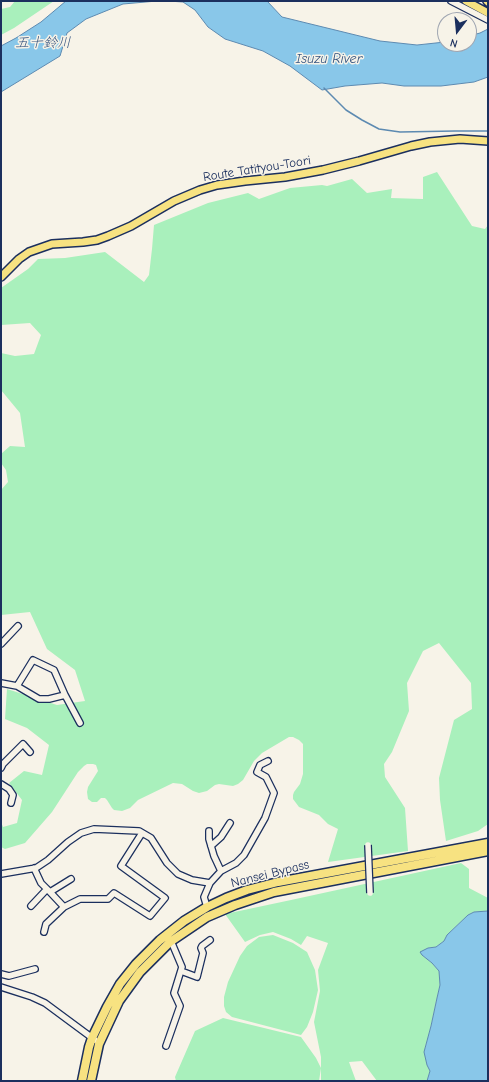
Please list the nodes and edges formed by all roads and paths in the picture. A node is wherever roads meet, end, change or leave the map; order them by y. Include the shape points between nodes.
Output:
1 (451, 1) edge
2 (466, 1) edge
3 (488, 13) edge
4 (488, 20) edge
5 (488, 141) edge
6 (1, 277) edge
7 (18, 626) dead end
8 (1, 644) edge
9 (1, 682) edge
10 (17, 686) junction
11 (64, 695) junction
12 (80, 723) dead end
13 (30, 752) dead end
14 (268, 761) dead end
15 (2, 764) edge
16 (1, 784) edge
17 (11, 803) dead end
18 (230, 823) dead end
19 (209, 831) dead end
20 (142, 833) junction
21 (488, 843) edge
22 (368, 845) dead end
23 (211, 846) junction
24 (488, 851) edge
25 (34, 868) junction
26 (221, 872) junction
27 (1, 874) edge
28 (71, 879) dead end
29 (210, 883) junction
30 (48, 891) junction
31 (370, 893) dead end
32 (31, 906) dead end
33 (64, 907) junction
34 (207, 907) junction
35 (44, 932) dead end
36 (210, 940) dead end
37 (172, 941) junction
38 (35, 969) dead end
39 (180, 971) junction
40 (1, 974) edge
41 (1, 987) edge
42 (92, 1038) junction
43 (100, 1044) junction
44 (166, 1046) dead end
45 (82, 1081) edge
46 (91, 1081) edge

1 - 4 street
2 - 3 main road
5 - 6 main road, Route Tatityou-Toori via 460,139 430,142 323,170 217,185 174,201 131,226 97,240 52,244 29,252
7 - 8 street
9 - 10 street
10 - 11 street via 39,699
10 - 11 street via 33,660 54,670
11 - 12 street
13 - 15 street via 22,744
14 - 26 street via 260,765 257,772 266,777 274,793 265,818 244,855
16 - 17 street via 13,795
18 - 23 street via 222,837
19 - 23 street
20 - 25 street via 94,829 74,838
20 - 29 street via 151,838 178,874
20 - 33 street via 121,866 165,898 150,916 114,893 108,899 80,899
21 - 34 highway, Nansei Bypass via 278,882 247,890
22 - 31 street, bridge
23 - 26 street
24 - 37 highway, Nansei Bypass via 274,892 207,917
25 - 27 street
25 - 30 street
26 - 29 street
28 - 30 street
29 - 34 street via 204,897
30 - 32 street
30 - 33 street
33 - 35 street via 46,924
34 - 42 highway, Nansei Bypass via 160,940 136,964 113,994
36 - 39 street via 201,948 203,953 197,977
37 - 39 street via 182,967
37 - 43 highway, Nansei Bypass via 140,972 119,1001
38 - 40 street via 9,976
39 - 44 street via 174,993 180,1006
41 - 42 street via 45,1003
42 - 43 street
42 - 45 highway, Nansei Bypass
43 - 46 highway, Nansei Bypass

